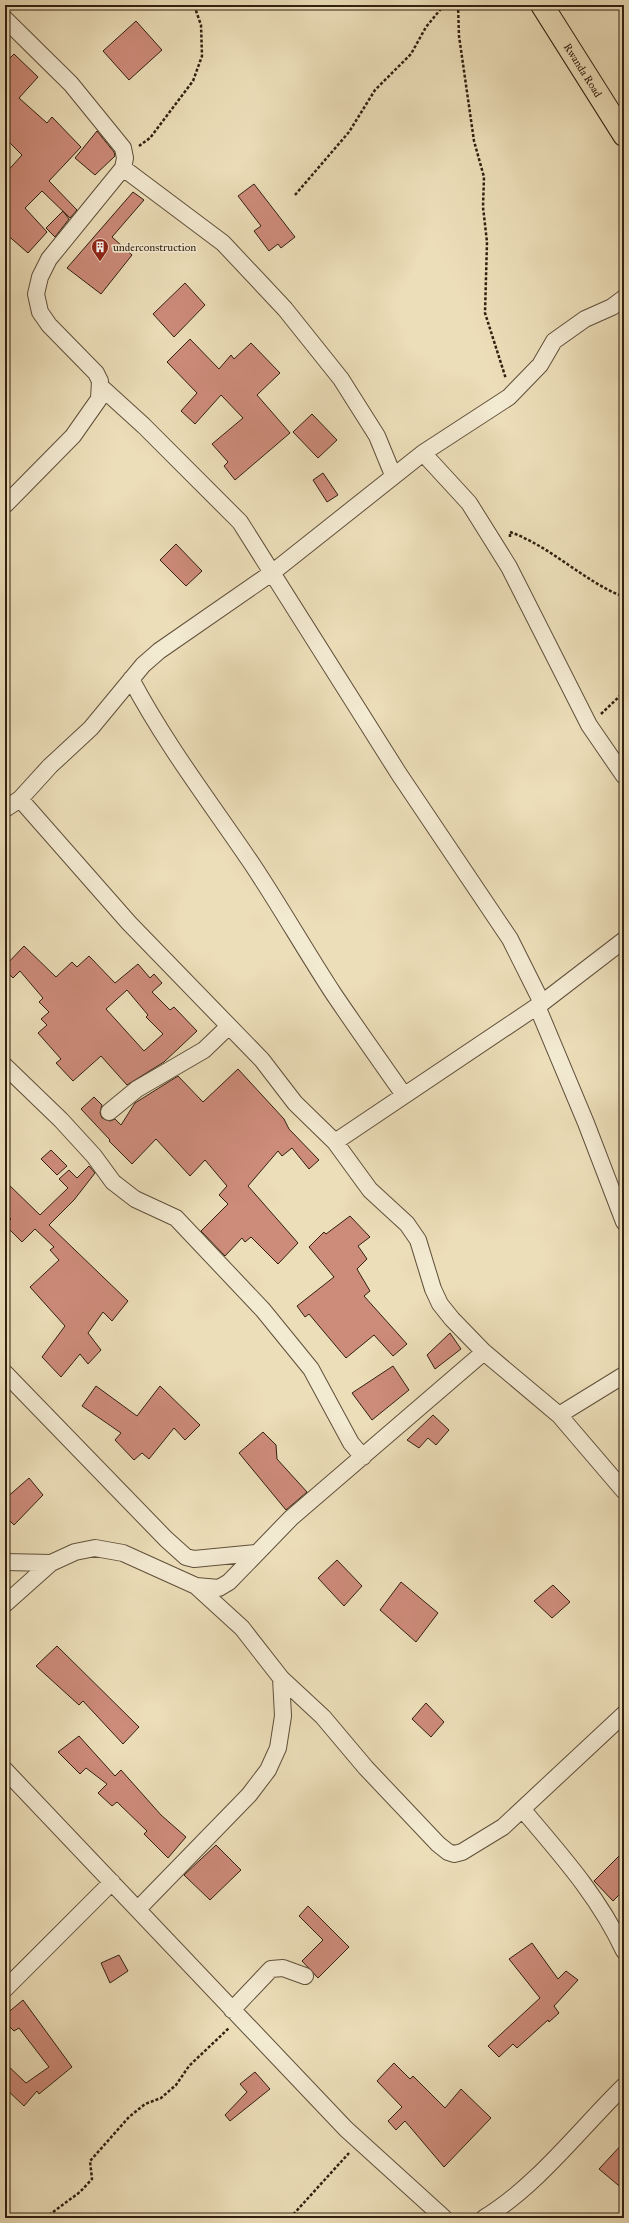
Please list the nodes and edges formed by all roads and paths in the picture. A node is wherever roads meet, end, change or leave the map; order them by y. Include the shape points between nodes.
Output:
1 (194, 5) edge
2 (444, 5) edge
3 (458, 5) edge
4 (542, 5) edge
5 (5, 19) edge
6 (624, 135) edge
7 (124, 163) junction
8 (295, 195) dead end
9 (624, 298) edge
10 (100, 386) junction
11 (509, 397) junction
12 (423, 453) junction
13 (393, 475) junction
14 (5, 505) edge
15 (510, 539) dead end
16 (273, 572) junction
17 (624, 597) edge
18 (131, 679) junction
19 (624, 692) edge
20 (589, 726) junction
21 (624, 776) edge
22 (20, 799) junction
23 (5, 809) edge
24 (624, 940) edge
25 (539, 1004) junction
26 (229, 1026) junction
27 (5, 1066) edge
28 (404, 1095) junction
29 (109, 1112) dead end
30 (335, 1142) junction
31 (624, 1222) edge
32 (484, 1352) junction
33 (5, 1373) edge
34 (624, 1375) edge
35 (559, 1415) junction
36 (363, 1457) junction
37 (624, 1491) edge
38 (256, 1553) junction
39 (5, 1562) edge
40 (51, 1563) junction
41 (196, 1586) junction
42 (5, 1604) edge
43 (281, 1678) junction
44 (624, 1714) edge
45 (5, 1770) edge
46 (523, 1810) junction
47 (112, 1882) junction
48 (138, 1909) junction
49 (624, 1950) edge
50 (305, 1976) dead end
51 (5, 1989) edge
52 (236, 2014) junction
53 (624, 2086) edge
54 (360, 2141) junction
55 (45, 2218) edge
56 (290, 2218) edge
57 (444, 2218) edge
58 (484, 2218) edge

1 - 7 path via 201,25 202,56 193,81 150,138
2 - 8 path via 426,27 411,54 374,90 349,132
3 - 11 path via 459,36 474,141 484,177 483,207 487,242 485,313 505,375
4 - 6 highway, Rwanda Road
5 - 7 street via 80,94 123,148
7 - 10 street via 50,259 40,277 36,294 40,312 49,325 96,373
7 - 13 street via 223,243 285,309 341,378 377,436
9 - 11 street via 612,307 584,319 554,341 540,365
10 - 14 street via 99,399 73,436
10 - 16 street via 240,522
11 - 12 street
12 - 13 street
12 - 20 street via 469,503 509,567
13 - 16 street
15 - 17 path via 510,532 528,539
16 - 18 street via 181,634 143,665
16 - 25 street via 399,774 510,939
18 - 22 street via 91,728 50,766
18 - 28 street via 178,759 254,868 332,992
19 - 20 path
20 - 21 street
22 - 23 street
22 - 26 street via 129,923
24 - 25 street
25 - 28 street
25 - 31 street
26 - 29 street via 204,1050 137,1089
26 - 30 street via 262,1060 295,1103
27 - 36 street via 61,1120 94,1156 113,1182 136,1199 176,1218 257,1304 311,1369 351,1443
28 - 30 street
30 - 32 street via 370,1190 407,1224 418,1240 433,1290 440,1304
32 - 35 street
32 - 36 street
33 - 38 street via 160,1533 186,1556 194,1559
34 - 35 street
35 - 37 street
36 - 38 street via 291,1518
38 - 41 street via 229,1582 219,1588
39 - 40 street
40 - 41 street via 75,1552 95,1548 123,1553
40 - 42 street
41 - 43 street via 242,1628
43 - 46 street via 323,1717 366,1768 448,1852 462,1852 503,1827
43 - 48 street via 283,1716 278,1748 268,1770 249,1795
44 - 46 street
45 - 47 street
46 - 49 street via 588,1886
47 - 48 street
47 - 51 street
48 - 52 street
50 - 52 street via 283,1968 271,1969
52 - 54 street
52 - 55 path via 189,2066 176,2085 161,2098 145,2104 129,2117 90,2161 92,2179 80,2192
53 - 58 street via 518,2193
54 - 56 path
54 - 57 street

